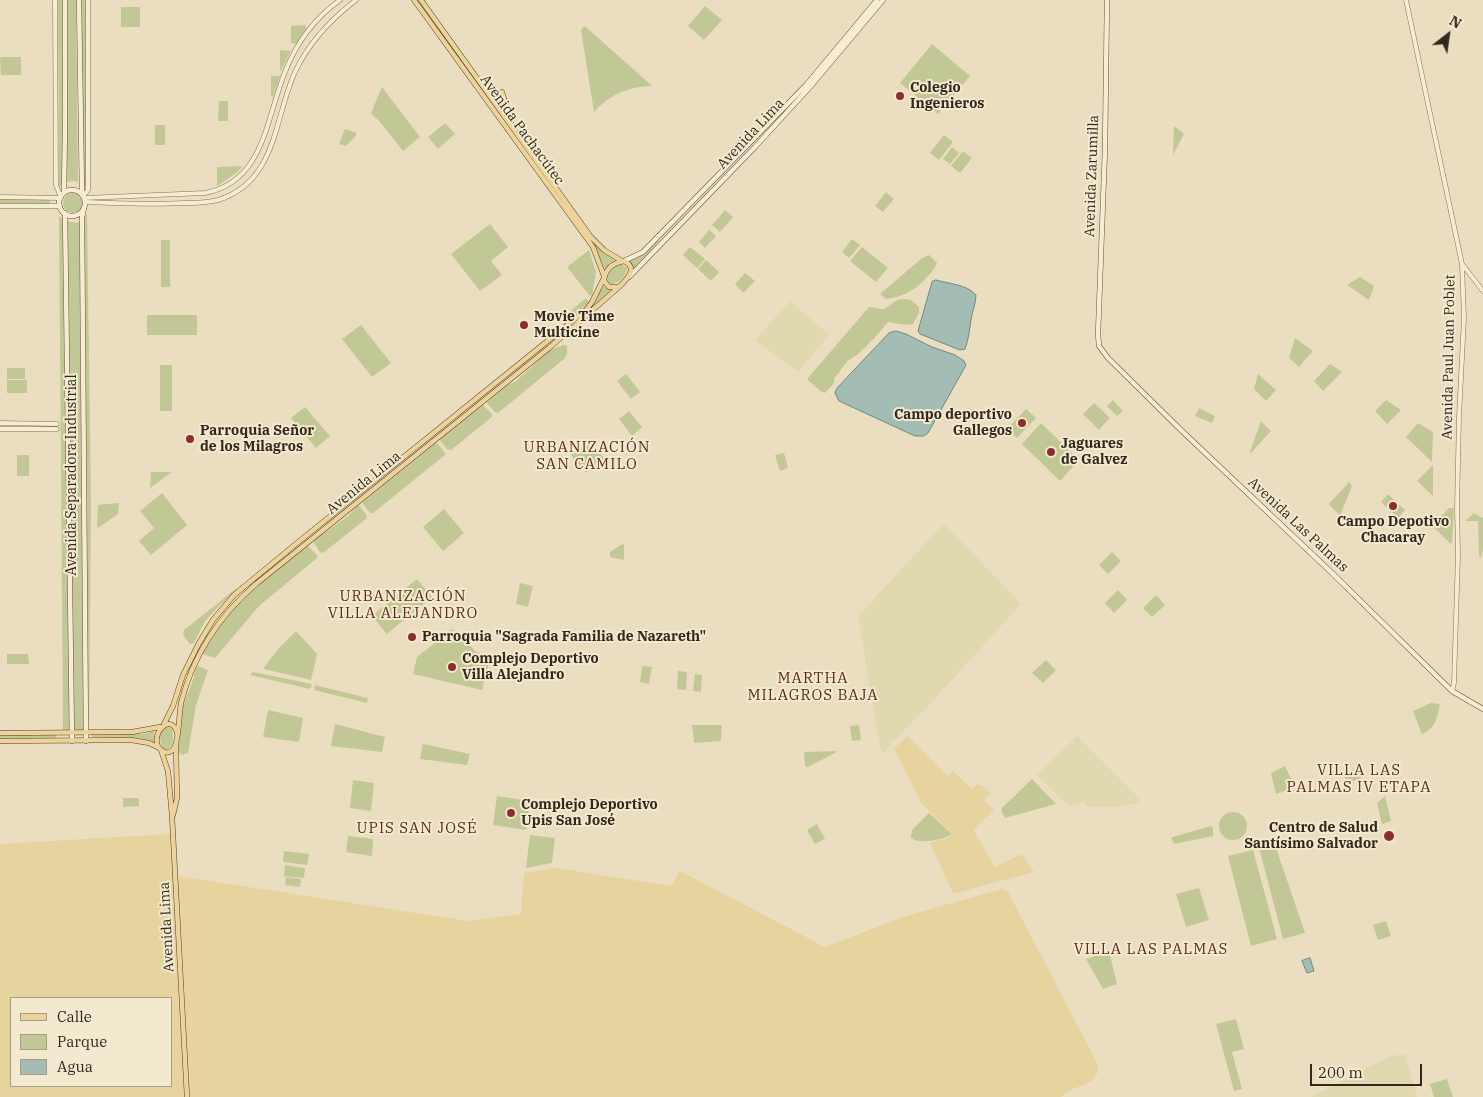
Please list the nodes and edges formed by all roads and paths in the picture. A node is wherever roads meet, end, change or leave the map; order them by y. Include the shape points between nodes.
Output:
1 (55, 0) edge
2 (65, 0) edge
3 (79, 0) edge
4 (88, 0) edge
5 (340, 0) edge
6 (356, 0) edge
7 (414, 0) edge
8 (421, 0) edge
9 (877, 0) edge
10 (883, 0) edge
11 (1107, 0) edge
12 (1406, 0) edge
13 (502, 92) dead end
14 (512, 126) junction
15 (62, 196) junction
16 (0, 197) edge
17 (84, 197) junction
18 (0, 206) edge
19 (60, 206) junction
20 (84, 208) junction
21 (65, 213) junction
22 (623, 261) junction
23 (1462, 264) junction
24 (1472, 276) junction
25 (604, 277) junction
26 (628, 278) junction
27 (1463, 279) junction
28 (618, 287) junction
29 (1483, 291) edge
30 (1102, 351) joint
31 (0, 423) edge
32 (57, 424) dead end
33 (0, 429) edge
34 (57, 429) dead end
35 (1452, 691) junction
36 (1483, 709) edge
37 (163, 726) junction
38 (72, 733) junction
39 (86, 733) junction
40 (177, 733) junction
41 (0, 734) edge
42 (72, 741) junction
43 (86, 741) junction
44 (0, 742) edge
45 (176, 743) junction
46 (160, 749) junction
47 (172, 816) junction
48 (187, 1097) edge

1 - 15 street via 56,185
2 - 15 main road
3 - 17 main road
4 - 17 street via 88,190
5 - 17 street via 318,20 297,48 257,153 248,169 233,182 205,193
6 - 17 street via 329,22 303,56 290,85 266,160 245,185 228,196 204,202 169,204
7 - 25 main road, Avenida Pachacútec via 593,247
8 - 14 main road, Avenida Pachacútec
9 - 22 main road, Avenida Lima via 807,84 643,252
10 - 26 main road, Avenida Lima via 755,147
11 - 30 main road, Avenida Zarumilla via 1098,334
12 - 23 street, Avenida Paul Juan Poblet
13 - 14 main road
14 - 22 main road, Avenida Pachacútec via 594,241
15 - 16 street
15 - 17 main road via 74,190
15 - 19 main road
17 - 20 main road
18 - 19 street
19 - 21 main road
20 - 21 main road via 75,215
20 - 39 main road, Avenida Separadora Industrial
21 - 38 main road, Avenida Separadora Industrial
22 - 25 main road via 610,267
22 - 26 main road via 631,267
23 - 24 street
23 - 27 street, Avenida Paul Juan Poblet
24 - 27 street
24 - 29 street
25 - 28 main road via 608,286
25 - 37 main road, Avenida Lima via 586,310 228,601 192,655
26 - 28 main road
27 - 35 street, Avenida Paul Juan Poblet
28 - 40 main road, Avenida Lima via 234,604 209,636 194,664 183,694
30 - 35 main road, Avenida Las Palmas
31 - 32 street
33 - 34 street
35 - 36 main road, Avenida Las Palmas
37 - 39 main road via 154,730
37 - 40 main road via 171,724
37 - 46 main road via 157,738
38 - 39 main road
38 - 41 main road
38 - 42 main road, Avenida Separadora Industrial
39 - 43 main road, Avenida Separadora Industrial
40 - 45 main road
42 - 43 main road
42 - 44 main road
43 - 46 main road via 141,741
45 - 46 main road via 171,751
45 - 47 main road, Avenida Lima via 177,798
46 - 47 main road, Avenida Lima via 168,771
47 - 48 main road, Avenida Lima

